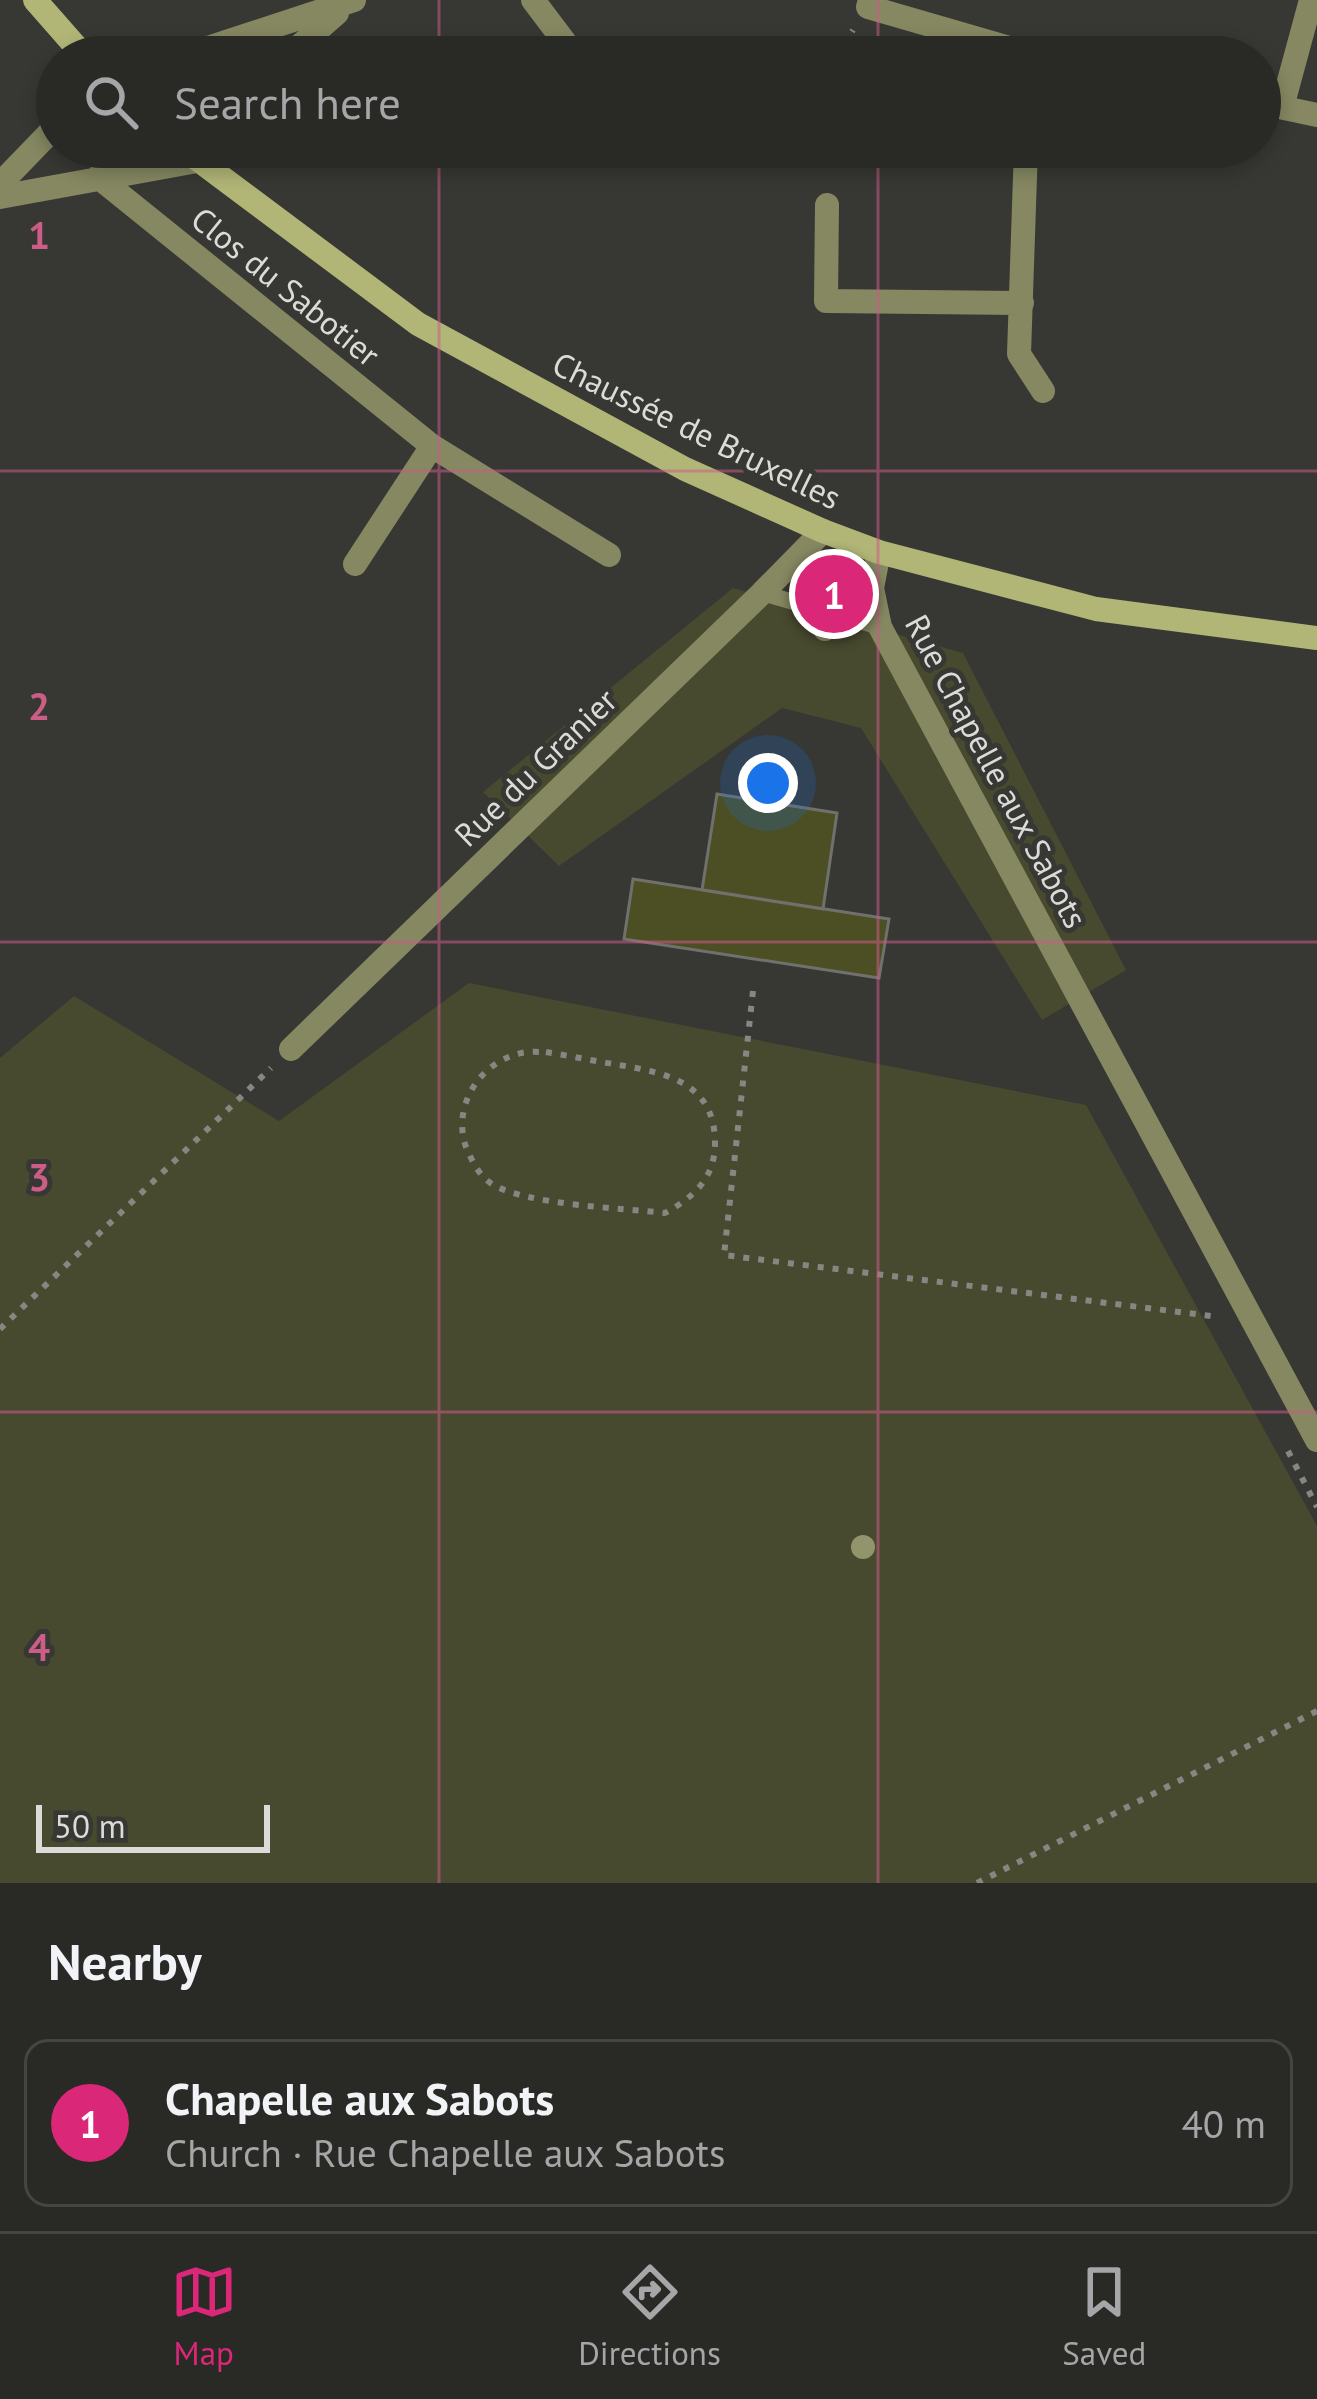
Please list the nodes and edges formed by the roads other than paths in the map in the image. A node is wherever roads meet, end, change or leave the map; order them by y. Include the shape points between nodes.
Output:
1 (35, 0) edge
2 (533, 0) edge
3 (870, 0) edge
4 (1311, 0) edge
5 (351, 2) edge
6 (67, 36) edge
7 (245, 36) edge
8 (311, 36) edge
9 (560, 36) edge
10 (968, 36) edge
11 (1281, 79) edge
12 (1281, 107) edge
13 (1317, 115) edge
14 (36, 147) edge
15 (133, 168) edge
16 (216, 168) edge
17 (1025, 168) edge
18 (98, 177) junction
19 (0, 184) edge
20 (0, 197) edge
21 (827, 205) dead end
22 (1022, 303) junction
23 (1043, 391) dead end
24 (432, 446) junction
25 (823, 531) junction
26 (879, 552) junction
27 (609, 555) dead end
28 (355, 564) dead end
29 (762, 593) junction
30 (880, 627) junction
31 (1317, 638) edge
32 (291, 1049) road end
33 (1317, 1440) edge

1 - 6 main road
2 - 9 street
3 - 10 street via 868,7
4 - 11 street
5 - 7 street
5 - 8 street
12 - 13 street
14 - 19 street
15 - 18 street
16 - 25 main road, Chaussée de Bruxelles via 418,324 686,469
17 - 22 street
18 - 20 street
18 - 24 street, Clos du Sabotier
21 - 22 street via 826,301
22 - 23 street via 1019,354
24 - 27 street, Clos du Sabotier
24 - 28 street
25 - 26 main road, Chaussée de Bruxelles
25 - 29 street, Rue du Granier
26 - 30 street, Rue Chapelle aux Sabots via 872,588
26 - 31 main road, Chaussée de Bruxelles via 1096,609
29 - 30 lane
29 - 32 street, Rue du Granier
30 - 33 street, Rue Chapelle aux Sabots

